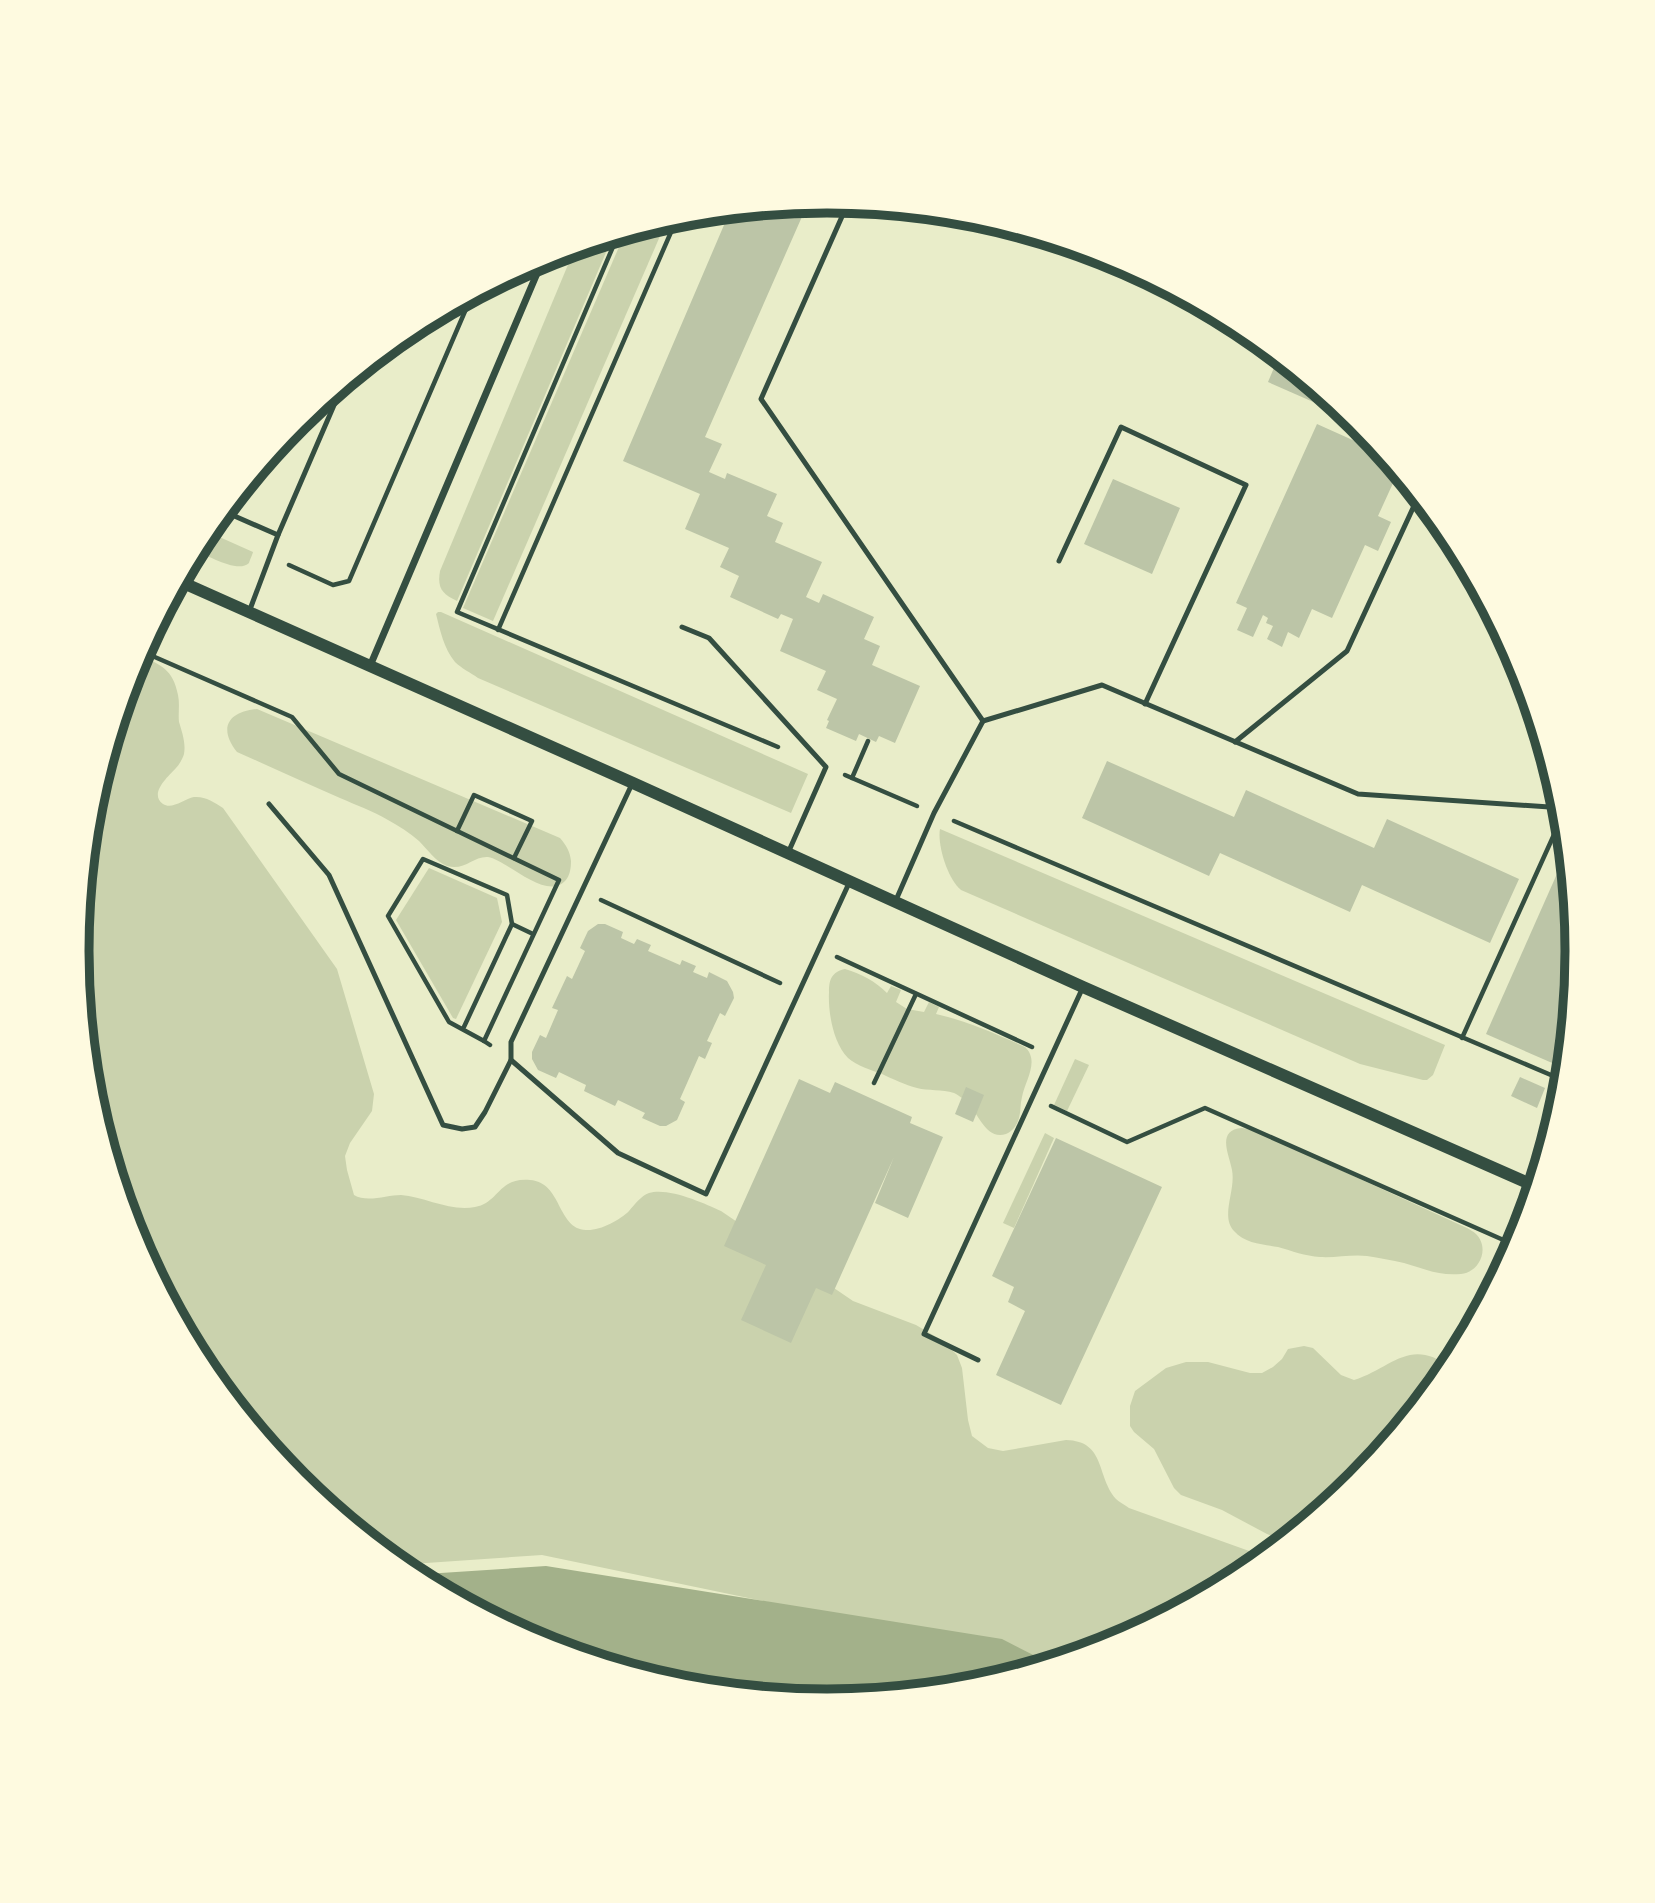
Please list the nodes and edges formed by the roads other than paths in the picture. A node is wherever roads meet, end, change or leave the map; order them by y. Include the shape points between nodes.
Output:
1 (843, 214) edge
2 (537, 272) edge
3 (336, 401) edge
4 (1415, 504) edge
5 (233, 515) edge
6 (278, 535) junction
7 (1059, 561) dead end
8 (187, 584) edge
9 (249, 612) junction
10 (682, 627) dead end
11 (370, 666) junction
12 (1146, 704) junction
13 (983, 721) junction
14 (1235, 742) junction
15 (633, 783) junction
16 (269, 804) dead end
17 (1552, 806) edge
18 (788, 853) junction
19 (850, 881) junction
20 (896, 901) junction
21 (1083, 987) junction
22 (511, 1060) junction
23 (1529, 1182) edge
24 (978, 1360) dead end

1 - 13 lane via 761,399
2 - 11 street
3 - 6 lane
4 - 14 lane via 1348,650
5 - 6 lane
6 - 9 lane
7 - 12 lane via 1121,427 1246,485
8 - 9 street
9 - 11 street
10 - 18 lane via 709,638 826,767
11 - 15 street
12 - 13 lane via 1102,685
12 - 14 lane
13 - 20 lane via 934,813
14 - 17 lane via 1358,794
15 - 18 street
15 - 22 lane via 511,1042
16 - 22 lane via 329,875 443,1125 475,1127
18 - 19 street
19 - 20 street
19 - 22 lane via 706,1194 618,1153
20 - 21 street
21 - 23 street
21 - 24 lane via 924,1334

